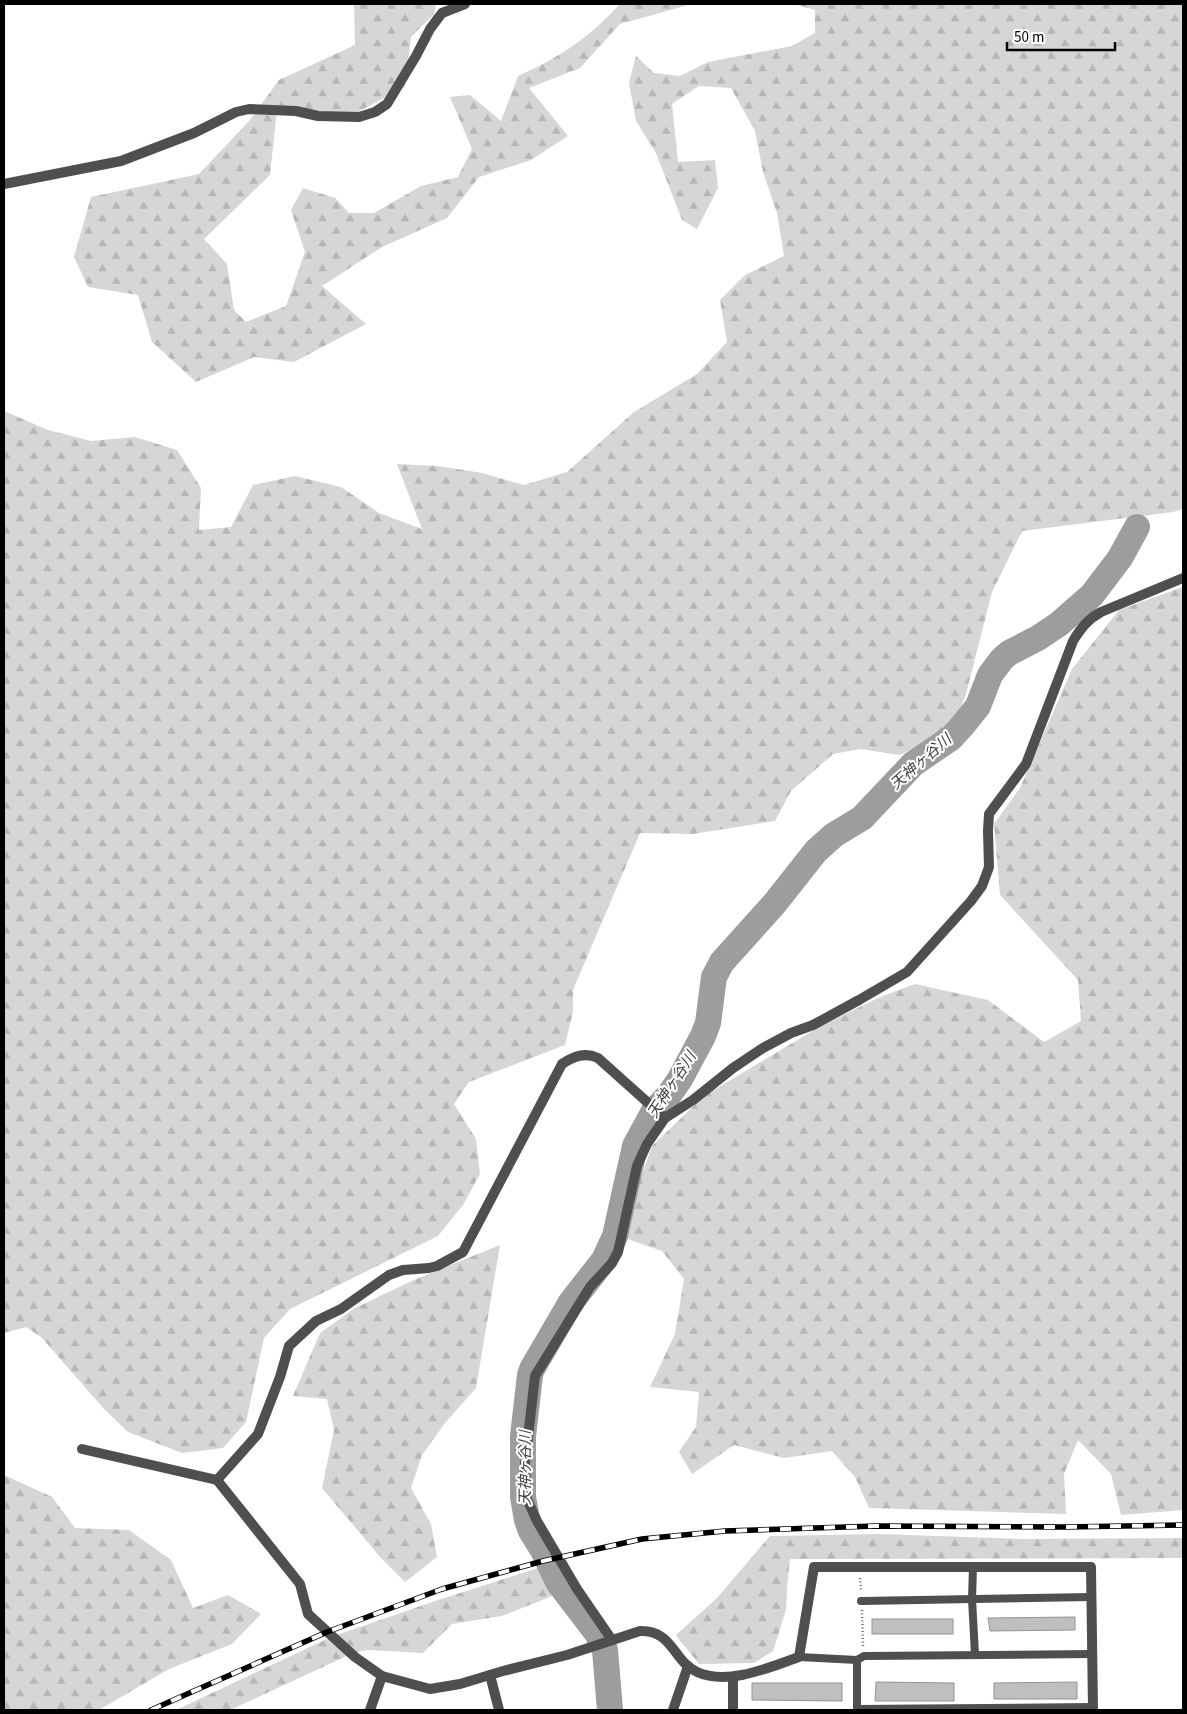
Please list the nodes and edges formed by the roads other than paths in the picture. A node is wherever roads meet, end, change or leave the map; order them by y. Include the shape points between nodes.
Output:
1 (465, 4) edge
2 (4, 184) edge
3 (1183, 578) edge
4 (662, 1116) junction
5 (82, 1449) dead end
6 (217, 1480) junction
7 (973, 1567) junction
8 (1092, 1597) junction
9 (972, 1599) junction
10 (861, 1601) dead end
11 (612, 1641) junction
12 (974, 1654) junction
13 (1093, 1654) junction
14 (799, 1657) junction
15 (857, 1660) junction
16 (688, 1666) junction
17 (490, 1675) junction
18 (382, 1676) junction
19 (733, 1676) junction
20 (1093, 1709) edge
21 (370, 1710) edge
22 (498, 1710) edge
23 (673, 1710) edge
24 (733, 1710) edge
25 (857, 1710) edge

1 - 2 street via 442,13 387,104 375,112 359,117 249,109 121,161
3 - 4 street via 1101,612 1081,628 1073,641 1026,764 989,814 990,866 982,886 907,972 813,1025 763,1048 693,1100
4 - 6 street via 598,1058 582,1054 562,1064 462,1252 437,1266 402,1270 389,1275 341,1309 316,1321 289,1346 258,1434
4 - 11 street via 637,1166 618,1252 590,1287 535,1376 525,1463 527,1499 537,1521
5 - 6 street
6 - 18 street via 300,1584 308,1614 355,1657
7 - 8 street via 1091,1566
7 - 9 lane
7 - 14 street via 814,1567
8 - 9 lane
8 - 13 street
9 - 10 lane
9 - 12 lane
11 - 16 street via 649,1631 667,1640
11 - 17 street
12 - 13 lane
12 - 15 lane via 864,1656
13 - 20 street
14 - 15 lane
14 - 19 street
15 - 25 lane
16 - 19 street via 699,1673
16 - 23 street
17 - 18 street via 430,1688
17 - 22 street
18 - 21 street
19 - 24 street
20 - 25 lane

